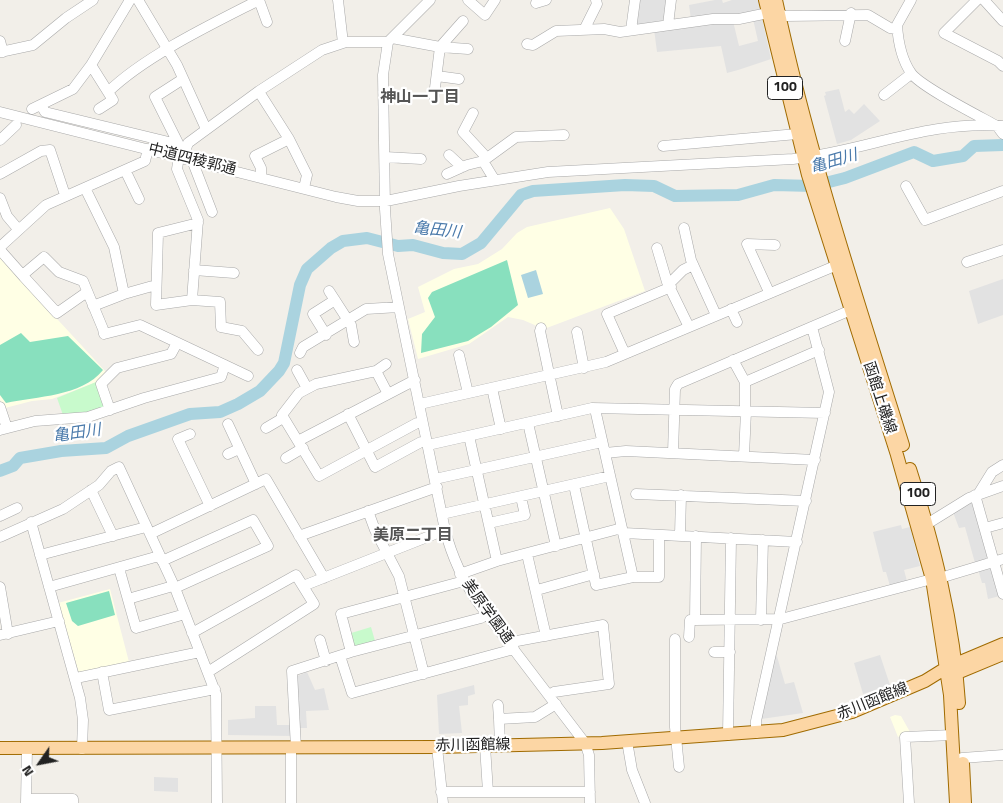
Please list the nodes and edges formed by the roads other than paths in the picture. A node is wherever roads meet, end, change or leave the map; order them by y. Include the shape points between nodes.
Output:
1 (93, 0) edge
2 (130, 0) edge
3 (259, 0) edge
4 (338, 0) edge
5 (430, 0) edge
6 (468, 0) edge
7 (495, 0) edge
8 (538, 0) edge
9 (546, 0) edge
10 (596, 0) edge
11 (636, 0) edge
12 (671, 0) edge
13 (765, 0) edge
14 (776, 0) edge
15 (912, 0) edge
16 (977, 0) edge
17 (984, 0) edge
18 (143, 2) edge
19 (773, 13) junction
20 (851, 14) junction
21 (463, 21) dead end
22 (1003, 21) edge
23 (267, 22) dead end
24 (668, 25) junction
25 (897, 29) junction
26 (584, 30) junction
27 (631, 30) junction
28 (0, 40) edge
29 (390, 40) junction
30 (844, 40) dead end
31 (343, 43) junction
32 (526, 44) dead end
33 (440, 47) junction
34 (468, 49) dead end
35 (167, 51) junction
36 (2, 52) edge
37 (91, 65) junction
38 (1003, 66) edge
39 (911, 74) junction
40 (437, 76) junction
41 (459, 79) dead end
42 (184, 80) junction
43 (108, 92) junction
44 (261, 95) dead end
45 (884, 95) dead end
46 (434, 96) dead end
47 (99, 109) dead end
48 (0, 112) edge
49 (473, 112) dead end
50 (16, 125) dead end
51 (206, 129) junction
52 (1001, 129) edge
53 (797, 134) junction
54 (564, 135) dead end
55 (288, 139) junction
56 (0, 140) edge
57 (663, 146) dead end
58 (148, 149) junction
59 (183, 153) junction
60 (449, 155) dead end
61 (809, 157) junction
62 (385, 158) junction
63 (421, 159) dead end
64 (485, 159) junction
65 (462, 167) junction
66 (126, 172) dead end
67 (0, 174) edge
68 (447, 174) dead end
69 (261, 178) junction
70 (494, 179) junction
71 (906, 186) dead end
72 (304, 188) junction
73 (86, 190) dead end
74 (1003, 191) edge
75 (65, 195) junction
76 (0, 198) edge
77 (139, 199) dead end
78 (386, 201) junction
79 (212, 212) dead end
80 (198, 223) junction
81 (684, 228) dead end
82 (18, 229) junction
83 (775, 245) dead end
84 (657, 248) dead end
85 (0, 249) edge
86 (1003, 250) edge
87 (967, 262) dead end
88 (841, 263) junction
89 (693, 265) junction
90 (194, 270) junction
91 (234, 273) dead end
92 (24, 277) junction
93 (156, 284) junction
94 (670, 285) junction
95 (87, 292) junction
96 (769, 292) junction
97 (124, 294) junction
98 (192, 300) junction
99 (93, 306) junction
100 (399, 307) junction
101 (731, 309) junction
102 (851, 310) junction
103 (716, 315) junction
104 (348, 321) junction
105 (737, 322) dead end
106 (689, 327) junction
107 (812, 327) junction
108 (541, 328) dead end
109 (577, 332) dead end
110 (326, 335) junction
111 (177, 342) junction
112 (354, 342) dead end
113 (258, 350) dead end
114 (819, 350) junction
115 (300, 352) dead end
116 (625, 354) junction
117 (459, 355) dead end
118 (733, 360) junction
119 (386, 364) dead end
120 (225, 365) junction
121 (584, 368) junction
122 (297, 370) dead end
123 (376, 371) junction
124 (549, 375) junction
125 (248, 376) dead end
126 (415, 380) junction
127 (745, 382) junction
128 (307, 388) junction
129 (492, 388) junction
130 (468, 393) junction
131 (388, 394) junction
132 (420, 404) junction
133 (0, 407) edge
134 (595, 409) junction
135 (110, 410) junction
136 (674, 410) junction
137 (746, 411) junction
138 (825, 413) junction
139 (348, 414) junction
140 (558, 416) junction
141 (283, 418) junction
142 (417, 423) dead end
143 (528, 423) junction
144 (228, 424) dead end
145 (266, 428) dead end
146 (501, 428) junction
147 (3, 429) edge
148 (190, 434) dead end
149 (469, 436) junction
150 (300, 444) junction
151 (425, 444) junction
152 (604, 448) junction
153 (239, 449) junction
154 (366, 450) junction
155 (673, 453) junction
156 (228, 454) dead end
157 (744, 456) junction
158 (286, 458) dead end
159 (536, 458) junction
160 (815, 460) junction
161 (1003, 465) edge
162 (477, 470) junction
163 (610, 476) junction
164 (436, 483) junction
165 (256, 484) junction
166 (574, 485) junction
167 (1003, 486) edge
168 (91, 490) junction
169 (544, 492) junction
170 (636, 494) dead end
171 (977, 494) junction
172 (681, 495) junction
173 (521, 497) junction
174 (806, 501) junction
175 (484, 504) junction
176 (210, 506) junction
177 (17, 508) dead end
178 (368, 511) junction
179 (442, 514) junction
180 (0, 517) edge
181 (31, 522) junction
182 (1003, 522) edge
183 (489, 523) junction
184 (927, 524) junction
185 (985, 528) junction
186 (445, 530) junction
187 (623, 530) junction
188 (148, 531) junction
189 (4, 535) edge
190 (659, 535) junction
191 (680, 535) junction
192 (113, 536) junction
193 (299, 536) junction
194 (696, 536) junction
195 (586, 538) junction
196 (732, 538) junction
197 (763, 540) junction
198 (797, 542) junction
199 (556, 546) junction
200 (387, 553) junction
201 (527, 554) junction
202 (40, 555) junction
203 (161, 559) junction
204 (999, 560) edge
205 (497, 561) junction
206 (119, 568) junction
207 (594, 574) junction
208 (633, 577) junction
209 (324, 578) junction
210 (462, 578) junction
211 (936, 578) junction
212 (303, 586) junction
213 (0, 587) edge
214 (49, 587) junction
215 (174, 587) junction
216 (537, 590) junction
217 (1003, 594) edge
218 (404, 598) junction
219 (128, 599) junction
220 (185, 614) junction
221 (486, 614) junction
222 (781, 619) junction
223 (678, 620) dead end
224 (692, 620) junction
225 (730, 620) junction
226 (761, 620) junction
227 (59, 621) junction
228 (192, 633) junction
229 (4, 634) edge
230 (414, 635) junction
231 (546, 636) junction
232 (690, 637) dead end
233 (676, 639) dead end
234 (320, 640) dead end
235 (1003, 644) edge
236 (512, 647) junction
237 (200, 652) junction
238 (351, 652) junction
239 (714, 652) dead end
240 (730, 652) junction
241 (1003, 654) edge
242 (340, 656) junction
243 (326, 660) junction
244 (102, 672) junction
245 (208, 672) junction
246 (948, 672) junction
247 (424, 674) junction
248 (76, 678) junction
249 (214, 689) junction
250 (553, 699) junction
251 (498, 705) dead end
252 (499, 719) junction
253 (756, 733) junction
254 (728, 735) junction
255 (953, 735) junction
256 (676, 738) junction
257 (627, 741) junction
258 (585, 743) junction
259 (500, 745) junction
260 (485, 746) junction
261 (437, 747) junction
262 (0, 748) edge
263 (218, 748) junction
264 (293, 748) junction
265 (27, 749) junction
266 (82, 749) junction
267 (1003, 755) edge
268 (962, 758) junction
269 (679, 767) dead end
270 (441, 792) junction
271 (488, 792) junction
272 (590, 798) edge
273 (26, 801) edge
274 (73, 803) edge
275 (217, 803) edge
276 (291, 803) edge
277 (442, 803) edge
278 (645, 803) edge
279 (909, 803) edge
280 (956, 803) edge
281 (965, 803) edge

1 - 36 street via 33,45
2 - 37 street
3 - 23 street
3 - 35 street
4 - 31 street
5 - 29 street
6 - 7 street via 485,15
8 - 9 street via 536,3
10 - 26 street
11 - 27 street
12 - 24 street
13 - 19 main road, 函館上磯線 / 100
14 - 19 main road, 函館上磯線 / 100
15 - 25 street
16 - 38 street via 944,33
17 - 22 street
18 - 35 street
19 - 20 street via 785,16
19 - 24 street
19 - 53 main road, 函館上磯線 / 100
19 - 61 main road, 函館上磯線 / 100
20 - 25 street via 868,15
20 - 30 street
21 - 33 street
24 - 27 street
25 - 39 street via 903,57
26 - 27 street
26 - 32 street via 556,30 533,45
28 - 36 street
29 - 31 street
29 - 33 street
29 - 62 street, 美原学園通 via 383,75
31 - 51 street via 322,50
33 - 34 street
33 - 40 street
35 - 42 street
35 - 43 street via 126,75
37 - 43 street
37 - 59 street via 73,89 36,107
39 - 45 street
39 - 52 street
40 - 41 street
40 - 46 street
42 - 51 street
42 - 59 street via 155,97
43 - 47 street via 113,100
44 - 55 street
48 - 58 street, 中道四稜郭通
49 - 64 street via 463,132
50 - 56 street
51 - 59 street
52 - 61 street, 中道四稜郭通 via 966,125 926,129
53 - 57 street
53 - 61 main road, 函館上磯線 / 100
54 - 64 street via 516,137
55 - 69 street via 255,156
55 - 72 street via 307,175
58 - 59 street, 中道四稜郭通
58 - 75 street via 145,160
59 - 69 street, 中道四稜郭通
59 - 79 street
59 - 80 street via 177,169
60 - 65 street
61 - 70 street, 中道四稜郭通 via 578,170
61 - 88 main road, 函館上磯線 / 100
62 - 63 street
62 - 78 street, 美原学園通
64 - 65 street
64 - 70 street
65 - 68 street
66 - 77 street
67 - 75 street via 50,150
69 - 72 street, 中道四稜郭通
70 - 78 street, 中道四稜郭通
71 - 74 street via 925,220
72 - 78 street, 中道四稜郭通 via 352,200
73 - 97 street via 114,247
75 - 82 street via 46,205
76 - 82 street via 7,216
78 - 100 street, 美原学園通 via 388,254
80 - 90 street
80 - 93 street via 158,233
81 - 89 street
82 - 85 street
83 - 96 street via 747,244
84 - 94 street
85 - 92 street
86 - 87 street
88 - 96 street
88 - 102 main road, 函館上磯線 / 100
88 - 184 main road, 函館上磯線 / 100
89 - 94 street via 682,270
89 - 103 street
90 - 91 street
90 - 98 street
92 - 95 street via 57,313
92 - 95 street via 44,257 59,272 82,281
93 - 97 street
93 - 98 street via 156,305
94 - 106 street
94 - 116 street via 607,314
95 - 99 street
96 - 101 street
97 - 99 street
98 - 113 street via 220,302 221,327 242,330
99 - 111 street via 104,334 140,325
100 - 104 street via 366,309
100 - 126 street, 美原学園通
101 - 103 street
101 - 105 street
102 - 107 street
102 - 211 main road, 函館上磯線 / 100
103 - 106 street
104 - 110 street
104 - 110 street via 332,296 313,314
104 - 112 street
106 - 116 street
107 - 114 street
107 - 118 street
108 - 124 street
109 - 121 street
110 - 115 street
111 - 120 street
111 - 135 street via 171,354 112,372 101,384
114 - 127 street
114 - 138 street via 830,392
116 - 121 street
117 - 130 street
118 - 127 street
118 - 136 street via 678,384 674,389
119 - 123 street
120 - 125 street
120 - 135 street via 221,377
121 - 124 street
122 - 128 street
123 - 128 street
123 - 131 street
124 - 129 street
124 - 140 street
126 - 131 street
126 - 132 street, 美原学園通
127 - 137 street
128 - 141 street via 299,393
129 - 130 street
129 - 146 street
130 - 132 street
131 - 139 street
132 - 151 street, 美原学園通
133 - 147 street
134 - 136 street
134 - 140 street
134 - 152 street
135 - 147 street via 88,417 36,421
136 - 137 street
136 - 155 street
137 - 138 street
137 - 157 street
138 - 160 street
139 - 150 street
139 - 154 street
140 - 143 street
141 - 145 street
141 - 150 street
142 - 154 street
143 - 146 street
143 - 159 street
144 - 153 street
146 - 149 street
148 - 176 street via 178,439
149 - 151 street
149 - 162 street
150 - 154 street via 319,476
150 - 158 street
151 - 154 street via 375,467
151 - 164 street, 美原学園通
152 - 155 street
152 - 159 street
152 - 163 street
153 - 156 street
153 - 165 street
155 - 157 street
157 - 160 street
159 - 162 street
159 - 169 street
160 - 174 street
161 - 171 street via 992,472
162 - 164 street
162 - 175 street
163 - 166 street
163 - 187 street
164 - 178 street
164 - 179 street, 美原学園通
165 - 176 street
165 - 193 street via 266,479
166 - 169 street
166 - 195 street
167 - 171 street
168 - 181 street via 63,509
168 - 188 street via 119,467
168 - 192 street
169 - 173 street
169 - 199 street
170 - 172 street
171 - 184 street
171 - 185 street
172 - 174 street
172 - 191 street
173 - 175 street
173 - 183 street via 525,515
174 - 198 street
175 - 179 street
175 - 183 street
176 - 188 street
177 - 180 street
178 - 193 street
178 - 200 street
179 - 186 street, 美原学園通
180 - 189 street
181 - 189 street
181 - 202 street
182 - 185 street
183 - 205 street
184 - 211 main road, 函館上磯線 / 100
185 - 204 street
186 - 200 street
186 - 210 street, 美原学園通
187 - 190 street
187 - 195 street
187 - 208 street
188 - 192 street
188 - 203 street
190 - 191 street
190 - 208 street via 659,577
191 - 194 street
192 - 202 street
193 - 209 street
194 - 196 street
194 - 224 street
195 - 199 street
195 - 207 street
196 - 197 street
196 - 225 street
197 - 198 street
197 - 226 street
198 - 222 street
199 - 201 street
200 - 209 street
200 - 218 street via 399,576
201 - 205 street
201 - 216 street
202 - 214 street
203 - 206 street
203 - 215 street
203 - 215 street via 253,520 268,546
204 - 211 street
204 - 217 street
205 - 210 street
206 - 214 street
206 - 219 street
207 - 208 street via 596,585
207 - 216 street
209 - 212 street
210 - 218 street
210 - 221 street, 美原学園通
211 - 222 street
211 - 246 main road, 函館上磯線 / 100
212 - 228 street via 296,574
212 - 245 street via 314,604
213 - 229 street
214 - 227 street
215 - 219 street
215 - 220 street
216 - 231 street
218 - 230 street
218 - 238 street via 341,614
219 - 220 street via 136,628
220 - 228 street
221 - 230 street
221 - 236 street, 美原学園通
222 - 226 street
222 - 253 street via 756,721
223 - 224 street
224 - 225 street
224 - 232 street
225 - 226 street
225 - 240 street
227 - 229 street
227 - 248 street
228 - 237 street
230 - 238 street
230 - 247 street
231 - 236 street via 518,641
231 - 250 street via 602,625 609,684 554,692
233 - 256 street
234 - 243 street
235 - 246 main road, 赤川函館線
236 - 247 street
236 - 250 street, 美原学園通
237 - 244 street
237 - 245 street
238 - 242 street
239 - 240 street
240 - 254 street
241 - 246 main road, 赤川函館線
242 - 243 street
242 - 247 street via 352,693
243 - 264 street via 292,671
244 - 248 street
244 - 249 street via 110,710
245 - 249 street
246 - 253 main road, 赤川函館線 via 836,718 797,728
246 - 255 main road, 函館上磯線 / 100
246 - 268 main road, 函館上磯線 / 100
248 - 266 street via 83,720
249 - 263 street
250 - 252 street via 535,718
250 - 258 street, 美原学園通
251 - 252 street
252 - 259 street
253 - 254 main road, 赤川函館線
254 - 256 main road, 赤川函館線
255 - 279 street via 905,737
255 - 280 main road, 函館上磯線 / 100
256 - 257 main road, 赤川函館線
256 - 269 street
257 - 258 main road, 赤川函館線
257 - 278 street via 632,770
258 - 259 main road, 赤川函館線
258 - 272 street, 美原学園通 via 589,755
259 - 260 main road, 赤川函館線
260 - 261 main road, 赤川函館線
260 - 271 street
261 - 264 main road, 赤川函館線
261 - 270 street
262 - 265 main road, 赤川函館線
263 - 264 main road, 赤川函館線
263 - 266 main road, 赤川函館線
263 - 275 street
264 - 276 street
265 - 266 main road, 赤川函館線
265 - 273 street
267 - 268 street
268 - 281 main road, 函館上磯線 / 100
270 - 271 street
270 - 277 street
271 - 272 street
273 - 274 street via 73,799

